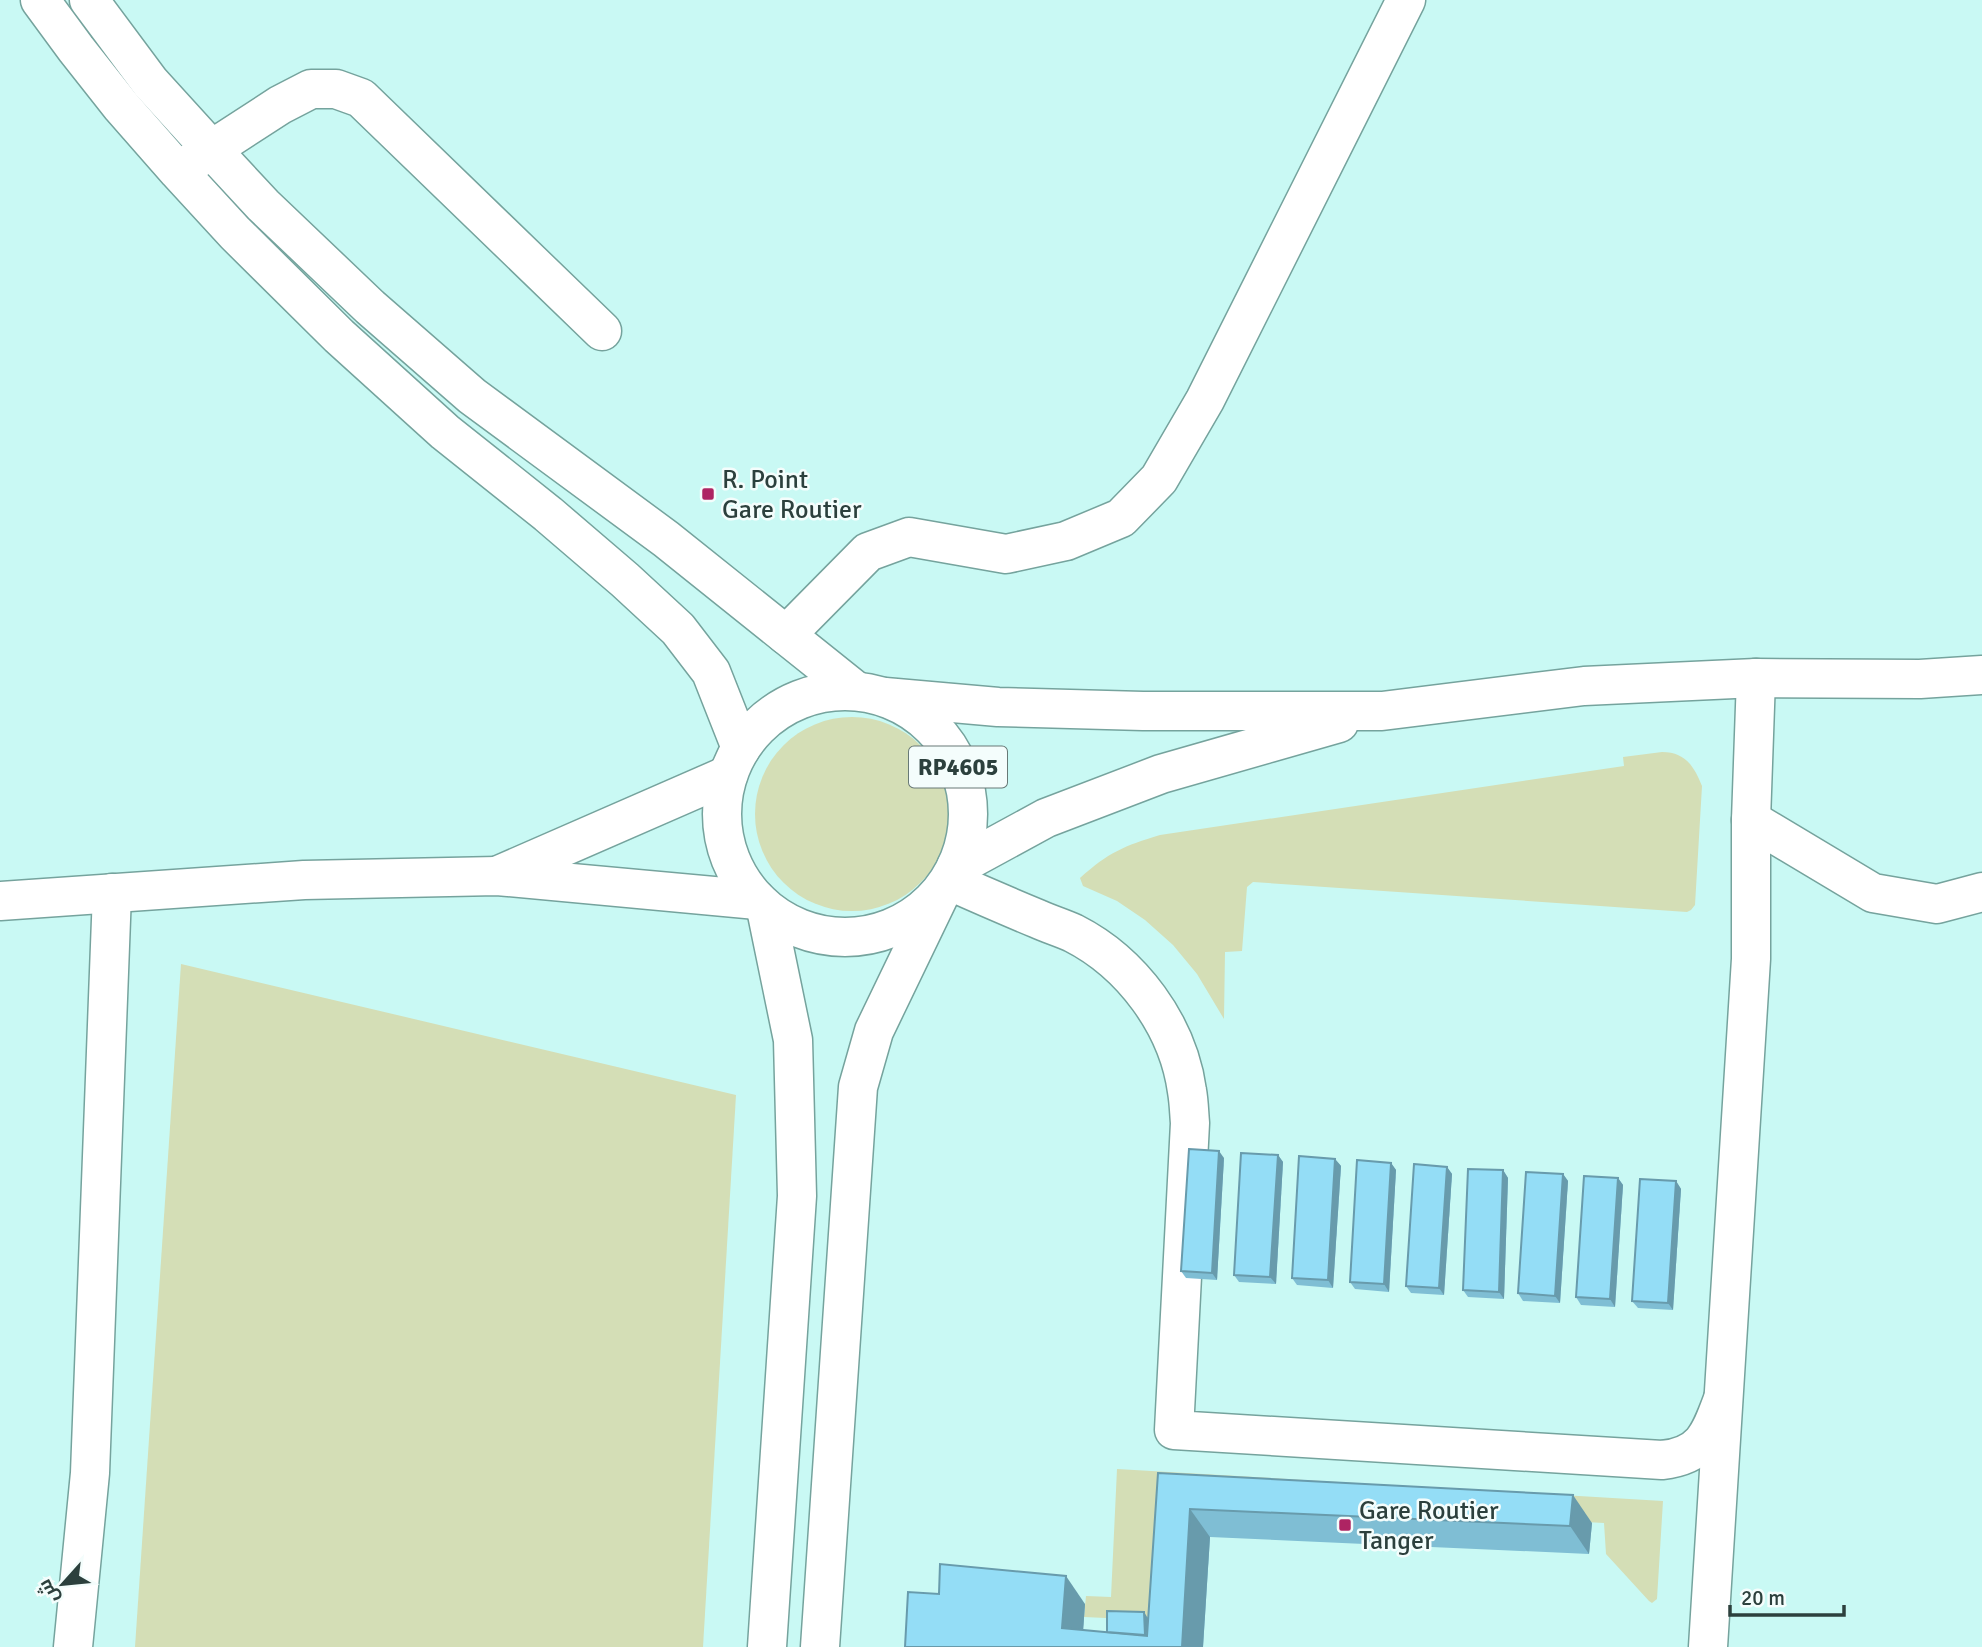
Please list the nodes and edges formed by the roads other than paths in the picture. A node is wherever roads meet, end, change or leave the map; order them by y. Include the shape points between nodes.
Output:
1 (40, 0) edge
2 (89, 0) edge
3 (1406, 0) edge
4 (211, 149) junction
5 (178, 172) junction
6 (602, 331) dead end
7 (786, 635) junction
8 (1982, 675) edge
9 (1756, 678) junction
10 (870, 694) junction
11 (1382, 711) junction
12 (735, 762) junction
13 (1751, 820) junction
14 (497, 876) junction
15 (949, 880) junction
16 (1982, 892) edge
17 (112, 893) junction
18 (0, 901) edge
19 (762, 905) junction
20 (1723, 1399) junction
21 (73, 1647) edge
22 (767, 1647) edge
23 (820, 1647) edge
24 (1707, 1647) edge

1 - 5 main road
2 - 4 main road via 150,82
3 - 7 main road via 1205,400 1159,479 1121,518 1066,541 1006,554 909,537 869,552
4 - 5 main road
4 - 6 main road via 312,89 336,89 361,98
4 - 7 main road via 370,307 472,396 666,539
5 - 12 main road via 338,336 678,629 711,672
7 - 10 main road
8 - 9 main road
9 - 11 main road via 1584,686
9 - 13 main road
10 - 11 main road via 998,707
10 - 12 main road via 826,692 797,700 771,715 749,736
10 - 15 main road, RP4605 via 935,729 964,780 968,809
11 - 15 main road via 1161,775 1046,818
12 - 14 main road
12 - 19 main road via 723,801 728,855 740,879
13 - 16 main road via 1873,893 1937,904
13 - 20 main road via 1751,959
14 - 17 main road via 304,880
14 - 19 main road
15 - 19 main road via 912,918 876,934 837,938 800,929
15 - 20 main road via 1073,933 1101,951 1149,998 1179,1057 1190,1123 1174,1430 1662,1460 1677,1459 1703,1443
15 - 23 main road via 874,1031 858,1087
17 - 18 main road
17 - 21 main road via 90,1472
19 - 22 main road via 793,1040 797,1196
20 - 24 main road

